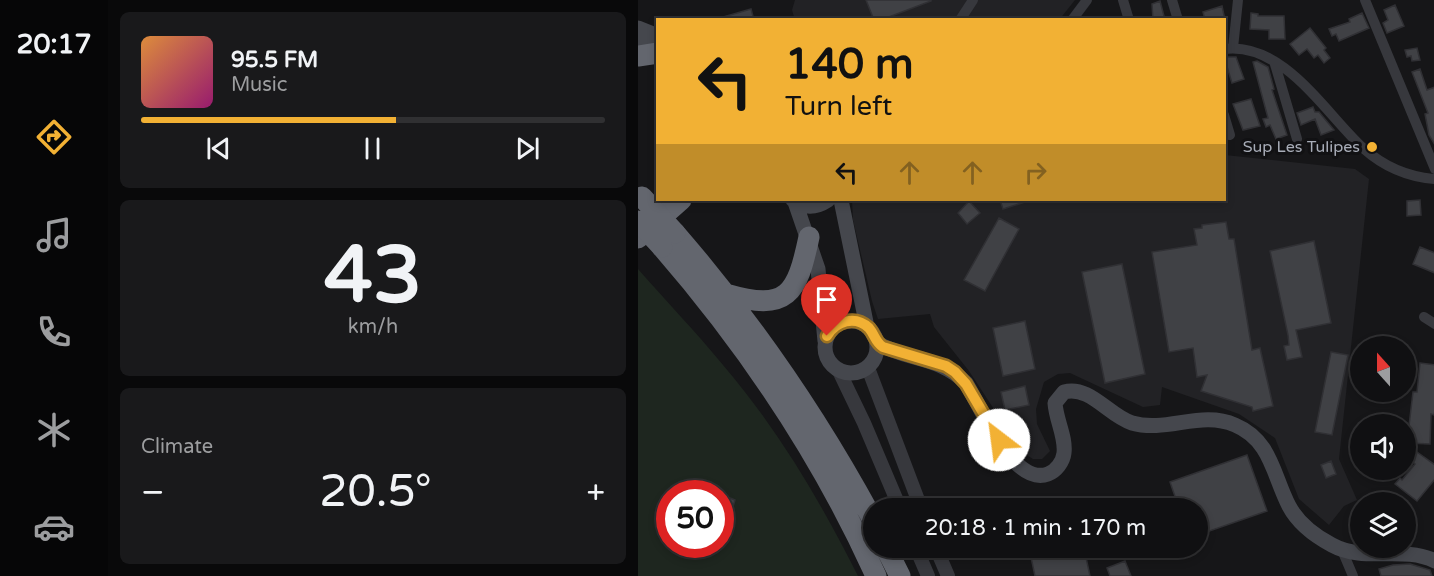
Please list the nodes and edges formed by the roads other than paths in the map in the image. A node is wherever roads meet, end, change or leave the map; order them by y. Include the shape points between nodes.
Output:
1 (972, 0) edge
2 (1087, 0) edge
3 (1123, 0) edge
4 (1172, 0) edge
5 (1238, 0) edge
6 (1365, 0) edge
7 (961, 18) edge
8 (1074, 18) edge
9 (1128, 18) edge
10 (1177, 18) edge
11 (638, 28) edge
12 (656, 35) edge
13 (638, 40) edge
14 (1228, 48) edge
15 (656, 50) edge
16 (656, 52) edge
17 (638, 56) edge
18 (1274, 61) junction
19 (1226, 122) edge
20 (1230, 135) dead end
21 (1297, 139) dead end
22 (1434, 169) edge
23 (1434, 179) edge
24 (640, 195) edge
25 (680, 201) edge
26 (794, 201) edge
27 (826, 201) edge
28 (841, 201) edge
29 (638, 221) edge
30 (809, 237) junction
31 (638, 238) edge
32 (668, 240) junction
33 (726, 294) junction
34 (1424, 318) dead end
35 (1434, 324) edge
36 (868, 327) junction
37 (825, 341) junction
38 (877, 343) junction
39 (904, 355) junction
40 (871, 364) junction
41 (839, 371) junction
42 (896, 498) edge
43 (918, 498) edge
44 (863, 503) edge
45 (1342, 550) junction
46 (891, 558) edge
47 (920, 558) edge
48 (940, 558) edge
49 (1434, 561) edge
50 (876, 576) edge
51 (900, 576) edge
52 (928, 576) edge
53 (948, 576) edge
54 (1353, 576) edge

1 - 7 street
2 - 8 street
3 - 9 street
4 - 10 street
5 - 14 street
6 - 22 street
11 - 12 main road
13 - 15 main road
14 - 18 street
16 - 17 highway
18 - 21 street
18 - 23 street via 1323,103 1363,148 1381,162
19 - 20 street
24 - 32 highway, bridge
25 - 31 highway
26 - 27 main road via 813,207
26 - 30 main road
28 - 36 main road
29 - 32 highway, bridge
30 - 33 highway via 801,274 783,296 755,302
30 - 37 main road via 821,285
32 - 33 highway
32 - 50 highway via 762,375 830,484
33 - 44 highway via 812,415
34 - 35 street
36 - 37 main road via 857,322 839,323
36 - 38 main road
37 - 41 main road via 826,359
38 - 39 main road
38 - 40 main road
39 - 40 main road
39 - 45 main road via 955,372 1013,462 1027,474 1044,476 1062,462 1064,448 1055,403 1060,394 1071,390 1085,394 1119,418 1141,425 1207,418 1236,425 1262,446 1271,459 1290,508 1299,520
40 - 41 main road via 856,373
40 - 43 street
41 - 42 street
45 - 49 main road via 1414,554
45 - 54 street
46 - 51 highway
47 - 52 street
48 - 53 street

